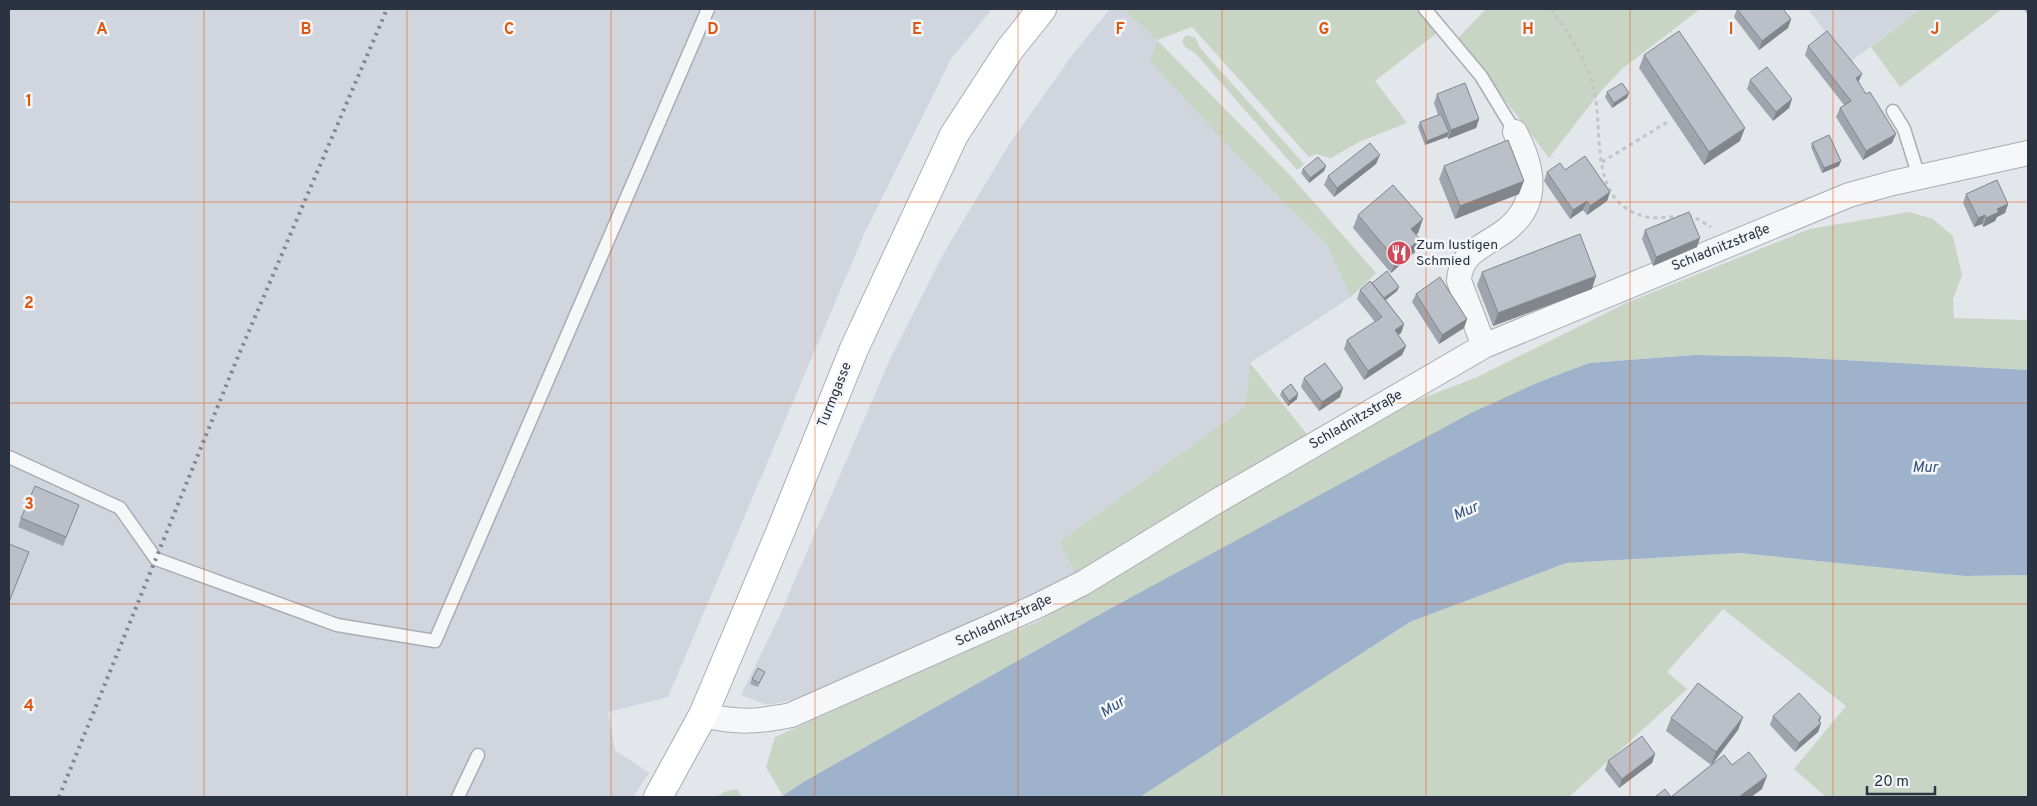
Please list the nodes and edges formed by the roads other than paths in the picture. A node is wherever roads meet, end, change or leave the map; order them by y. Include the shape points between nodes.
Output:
1 (708, 9) edge
2 (1042, 9) edge
3 (1425, 9) edge
4 (1893, 112) dead end
5 (1515, 132) joint
6 (2028, 153) edge
7 (1919, 177) junction
8 (1484, 346) junction
9 (9, 456) edge
10 (703, 715) junction
11 (478, 755) dead end
12 (458, 797) edge
13 (658, 797) edge

1 - 9 lane via 435,641 337,625 156,559 120,508
2 - 10 main road, Turmgasse via 1010,49 954,135 854,349
3 - 5 lane via 1481,76
4 - 7 lane via 1904,129
5 - 8 street via 1529,164 1531,182 1527,202 1517,221 1472,253 1459,273 1459,281
6 - 7 street, Schladnitzstraße
7 - 8 street, Schladnitzstraße via 1849,194
8 - 10 street, Schladnitzstraße via 1083,583 1035,607 791,716 734,722
10 - 13 main road, Turmgasse
11 - 12 lane

